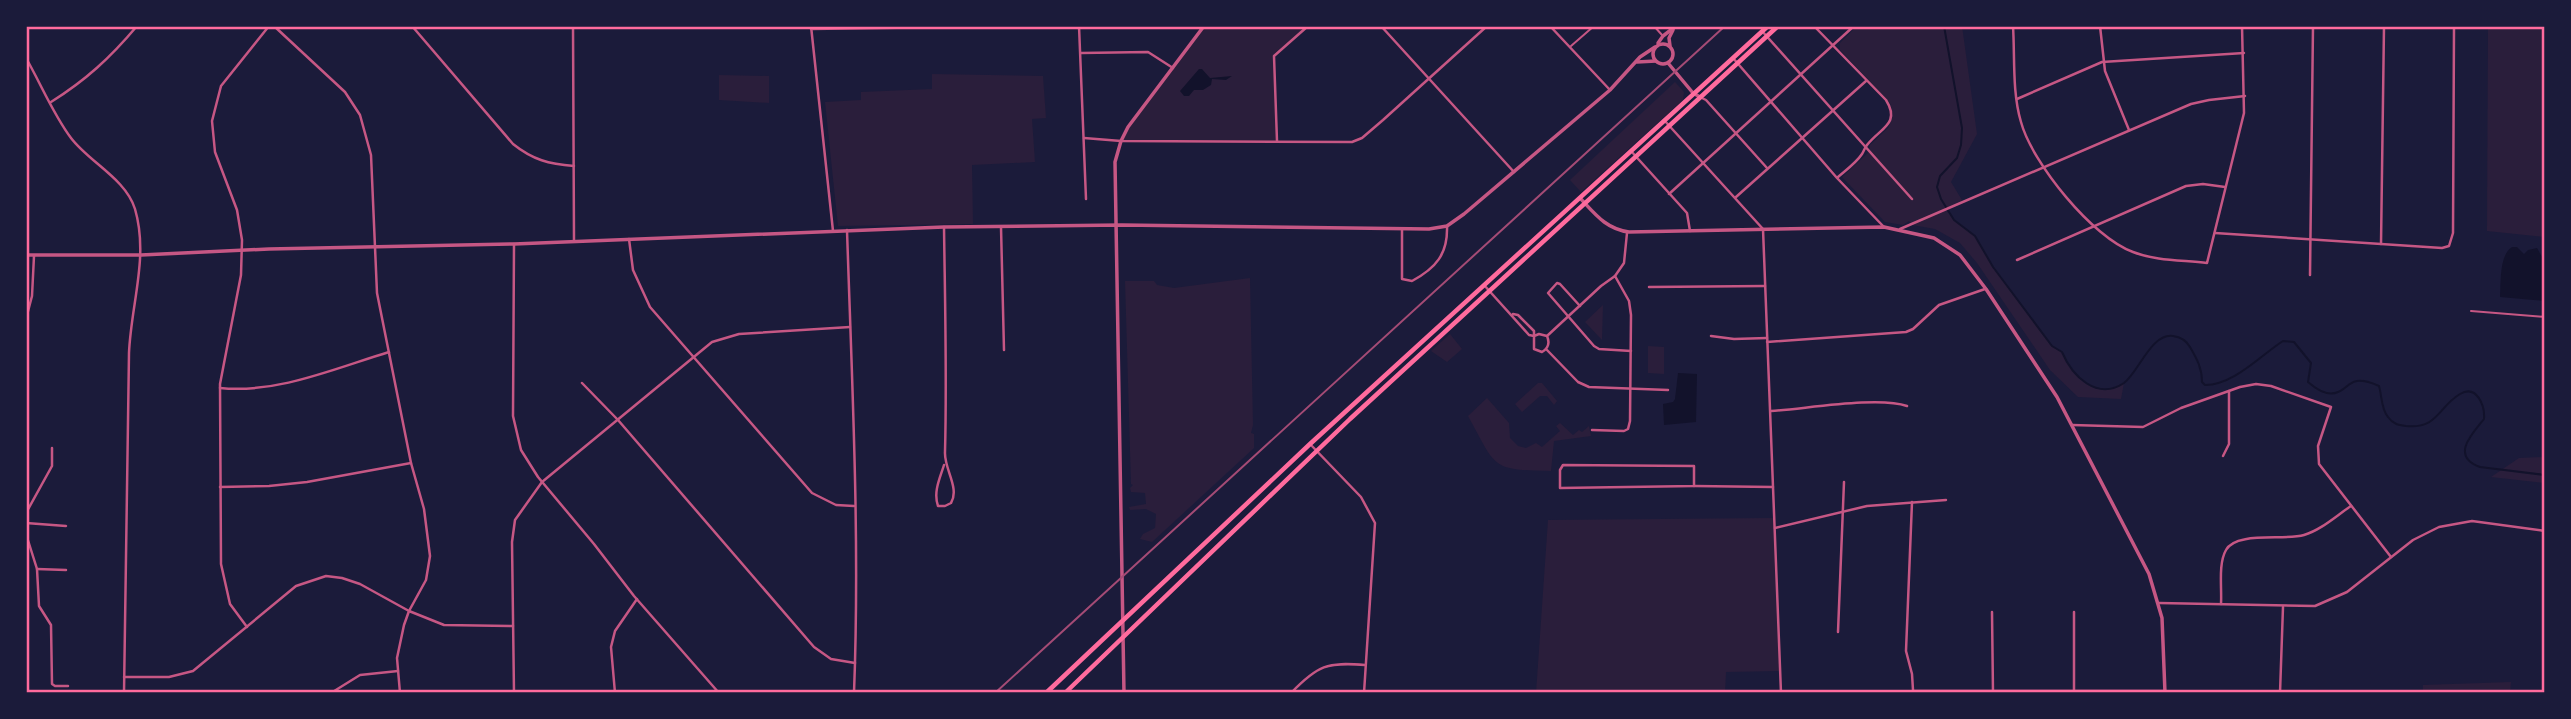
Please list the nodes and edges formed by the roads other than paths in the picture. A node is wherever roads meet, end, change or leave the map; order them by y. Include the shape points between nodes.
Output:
1 (137, 26) edge
2 (271, 26) edge
3 (412, 26) edge
4 (573, 26) edge
5 (1023, 26) edge
6 (1079, 26) edge
7 (1205, 26) edge
8 (1308, 26) edge
9 (1381, 26) edge
10 (1487, 26) edge
11 (1550, 26) edge
12 (1594, 26) edge
13 (1654, 26) edge
14 (1768, 26) edge
15 (1778, 26) edge
16 (1814, 26) edge
17 (1854, 26) edge
18 (2013, 26) edge
19 (2100, 26) edge
20 (2242, 26) edge
21 (2313, 26) edge
22 (2384, 26) edge
23 (2454, 26) edge
24 (811, 27) edge
25 (899, 27) edge
26 (1675, 27) edge
27 (1762, 31) junction
28 (1663, 36) junction
29 (1767, 36) junction
30 (1656, 46) junction
31 (1670, 46) junction
32 (1833, 46) junction
33 (1570, 47) junction
34 (1081, 53) junction
35 (2244, 53) junction
36 (26, 58) edge
37 (1733, 58) junction
38 (1637, 62) junction
39 (1657, 62) junction
40 (2102, 62) junction
41 (1668, 63) junction
42 (1737, 63) junction
43 (1173, 68) junction
44 (1802, 74) junction
45 (1430, 79) junction
46 (1866, 81) junction
47 (1609, 90) junction
48 (1693, 93) junction
49 (2245, 96) junction
50 (1700, 97) junction
51 (2017, 99) junction
52 (50, 102) junction
53 (1770, 102) junction
54 (1834, 110) junction
55 (1664, 120) junction
56 (1670, 127) junction
57 (2130, 130) junction
58 (1736, 133) junction
59 (1084, 138) junction
60 (1802, 138) junction
61 (1121, 141) junction
62 (1277, 141) junction
63 (1866, 146) junction
64 (1631, 151) junction
65 (1636, 157) junction
66 (1702, 163) junction
67 (574, 166) junction
68 (1767, 169) junction
69 (2044, 169) junction
70 (1514, 172) junction
71 (1837, 178) junction
72 (2227, 187) junction
73 (1669, 194) junction
74 (1736, 197) junction
75 (1580, 198) junction
76 (1086, 199) dead end
77 (1912, 199) dead end
78 (1585, 204) junction
79 (1114, 225) junction
80 (1447, 226) junction
81 (2096, 226) junction
82 (944, 227) junction
83 (1001, 227) junction
84 (1884, 227) junction
85 (1402, 229) junction
86 (1762, 229) junction
87 (1900, 229) junction
88 (847, 230) junction
89 (834, 231) junction
90 (1690, 231) junction
91 (1627, 232) junction
92 (2215, 233) junction
93 (629, 239) junction
94 (2312, 240) junction
95 (574, 242) junction
96 (514, 244) junction
97 (2381, 244) junction
98 (375, 248) junction
99 (242, 250) junction
100 (141, 255) junction
101 (26, 256) edge
102 (34, 256) junction
103 (2017, 260) dead end
104 (2310, 275) dead end
105 (1615, 276) junction
106 (1485, 285) junction
107 (1765, 286) junction
108 (1649, 287) dead end
109 (1986, 289) junction
110 (1490, 291) junction
111 (1581, 306) junction
112 (2471, 311) dead end
113 (1569, 317) junction
114 (2545, 317) edge
115 (26, 319) edge
116 (850, 327) junction
117 (1533, 335) junction
118 (1711, 335) dead end
119 (1547, 336) junction
120 (1767, 340) junction
121 (1004, 350) dead end
122 (1547, 350) junction
123 (1631, 351) junction
124 (389, 352) junction
125 (693, 357) junction
126 (582, 383) dead end
127 (220, 388) junction
128 (1630, 389) junction
129 (1668, 390) dead end
130 (2229, 391) junction
131 (1907, 406) dead end
132 (1770, 412) junction
133 (618, 421) junction
134 (2072, 425) junction
135 (1592, 430) dead end
136 (1310, 444) junction
137 (52, 448) dead end
138 (1317, 451) junction
139 (2223, 456) dead end
140 (411, 463) junction
141 (944, 465) junction
142 (542, 482) junction
143 (1844, 482) dead end
144 (1694, 486) junction
145 (220, 487) junction
146 (1773, 487) junction
147 (1946, 500) dead end
148 (1912, 502) junction
149 (854, 506) junction
150 (2350, 506) junction
151 (1843, 512) junction
152 (26, 513) edge
153 (26, 523) edge
154 (66, 526) dead end
155 (1776, 528) junction
156 (2545, 531) edge
157 (26, 534) edge
158 (2391, 557) junction
159 (37, 569) junction
160 (66, 570) dead end
161 (637, 599) junction
162 (2160, 603) junction
163 (2221, 605) junction
164 (2283, 607) junction
165 (409, 611) junction
166 (2074, 611) dead end
167 (1993, 612) dead end
168 (1124, 619) junction
169 (513, 626) junction
170 (247, 627) junction
171 (1838, 632) dead end
172 (1124, 636) junction
173 (855, 663) junction
174 (1366, 665) junction
175 (398, 671) junction
176 (124, 677) junction
177 (68, 686) dead end
178 (1913, 692) edge
179 (1993, 692) edge
180 (2074, 692) edge
181 (2165, 692) edge
182 (124, 693) edge
183 (331, 693) edge
184 (400, 693) edge
185 (514, 693) edge
186 (615, 693) edge
187 (719, 693) edge
188 (854, 693) edge
189 (1045, 693) edge
190 (1065, 693) edge
191 (1124, 693) edge
192 (1291, 693) edge
193 (1364, 693) edge
194 (1781, 693) edge
195 (2280, 693) edge

1 - 52 street via 83,82
2 - 98 street via 345,92 360,115 371,155
2 - 99 street via 221,86 212,121 215,152 237,210
3 - 67 street via 513,144 545,163
4 - 67 street
5 - 25 street
6 - 34 street
7 - 43 street
8 - 62 street via 1274,56
9 - 45 street
10 - 45 street
11 - 33 street
12 - 33 lane
13 - 28 lane
14 - 27 main road
15 - 29 main road
16 - 32 street
17 - 32 street
18 - 51 street
19 - 40 street
20 - 35 street
21 - 94 street
22 - 97 street
23 - 97 street via 2451,245
24 - 25 street
24 - 89 street
26 - 28 street
26 - 31 street
27 - 29 street
27 - 37 main road
28 - 30 street
29 - 42 main road
29 - 44 street
30 - 31 street
30 - 38 street
30 - 39 street via 1653,55
31 - 41 street via 1673,56
32 - 44 street
32 - 46 street
33 - 47 street
34 - 43 street via 1148,52
34 - 59 street
35 - 40 street
35 - 49 street
36 - 52 street
37 - 42 street
37 - 48 main road
38 - 39 street
38 - 47 street
39 - 41 street
40 - 51 street
40 - 57 street
41 - 48 street
42 - 50 main road
42 - 53 street
43 - 61 street
44 - 53 street
44 - 54 street
45 - 62 street via 1362,138 1352,142
45 - 70 street
46 - 54 street
46 - 63 street via 1886,100 1892,116
47 - 70 street
48 - 50 street
48 - 55 main road
49 - 57 street via 2190,104
49 - 72 street
50 - 56 main road
50 - 58 street
51 - 69 street via 2024,131
52 - 100 street via 71,139 129,195 136,211
53 - 58 street
53 - 60 street
54 - 60 street
54 - 63 street
55 - 56 street
55 - 64 main road
56 - 65 main road
56 - 66 street
57 - 69 street
58 - 66 street
58 - 68 street
59 - 61 street
59 - 76 street
60 - 68 street
60 - 71 street
61 - 62 street
61 - 79 street via 1115,162
63 - 71 street
63 - 77 street
64 - 65 street
64 - 75 main road
65 - 73 street
65 - 78 main road
66 - 73 street
66 - 74 street
67 - 95 street
68 - 74 street
69 - 81 street
69 - 87 street
70 - 80 street
71 - 84 street
72 - 81 street via 2186,186
72 - 92 street
73 - 90 street via 1686,213
74 - 86 street
75 - 78 street
75 - 106 main road
78 - 91 street via 1604,224
78 - 110 main road
79 - 83 street
79 - 85 street
79 - 168 street
80 - 85 street
80 - 85 street via 1444,254 1412,281 1402,279
81 - 92 street via 2132,252 2207,262
81 - 103 street
82 - 83 street
82 - 88 street
82 - 141 street
83 - 121 street
84 - 86 street
84 - 87 street
86 - 90 street
86 - 107 street
87 - 109 street via 1954,249
88 - 89 street
88 - 116 street
89 - 93 street
90 - 91 street
91 - 105 street via 1624,263
92 - 94 street
93 - 95 street
93 - 125 street via 633,270 650,307
94 - 97 street
94 - 104 street
95 - 96 street
96 - 98 street
96 - 142 street via 513,416 521,450
98 - 99 street
98 - 124 street via 377,293
99 - 100 street
99 - 127 street
100 - 102 street
100 - 176 street via 129,353
101 - 102 street
102 - 115 street
105 - 111 street
105 - 123 street via 1629,301
106 - 110 street
106 - 136 main road
107 - 108 street
107 - 120 street
109 - 120 street via 1939,305 1906,332
109 - 134 street
110 - 117 street
110 - 138 main road
111 - 113 street
111 - 113 street via 1557,283 1548,295
112 - 114 lane
113 - 119 street
113 - 123 street via 1599,349
116 - 125 street via 740,334 712,342
116 - 149 street
117 - 119 street
117 - 122 street via 1534,349
118 - 120 street
119 - 122 street
120 - 132 street
122 - 128 street via 1578,382
123 - 128 street
124 - 127 street via 283,383
124 - 140 street
125 - 133 street
125 - 149 street via 812,494 836,505
126 - 133 street
127 - 145 street
128 - 129 street
128 - 135 street via 1628,429
130 - 134 street via 2143,427
130 - 139 street via 2229,444
130 - 150 street via 2264,385 2331,407 2319,439 2318,458
131 - 132 street via 1892,402
132 - 146 street
133 - 142 street
133 - 173 street via 814,647 831,659
134 - 162 street
136 - 138 street
136 - 168 main road
137 - 152 street via 52,466
138 - 172 main road
138 - 174 street via 1362,497 1375,523
140 - 145 street via 307,482
140 - 165 street via 424,509 430,556 426,580
141 - 141 street via 954,497 941,506 936,503 936,488
142 - 161 street
142 - 169 street via 515,520
143 - 151 street
144 - 144 street via 1560,488 1560,470 1563,465 1694,466
144 - 146 street
145 - 170 street via 222,580 230,604
146 - 155 street
147 - 148 street
148 - 151 street
148 - 178 street via 1906,651
149 - 173 street
150 - 158 street
150 - 163 street via 2308,533 2231,543 2224,553
151 - 155 street
151 - 171 street
153 - 154 street
155 - 194 street
156 - 158 street via 2457,523 2426,532
157 - 159 street
158 - 164 street via 2330,601
159 - 160 street
159 - 177 street via 39,606 51,625 52,684
161 - 186 street via 615,631 611,647
161 - 187 street
162 - 163 street
162 - 181 street
163 - 164 street
164 - 195 street
165 - 169 street via 443,625
165 - 170 street via 360,584 326,576 296,586
165 - 175 street
166 - 180 street
167 - 179 street
168 - 172 street
168 - 189 main road
169 - 185 street
170 - 176 street via 193,671 169,677
172 - 190 main road
172 - 191 street
173 - 188 street
174 - 192 street via 1326,665
174 - 193 street
175 - 183 street via 360,675
175 - 184 street
176 - 182 street
178 - 179 street
179 - 180 street
180 - 181 street

